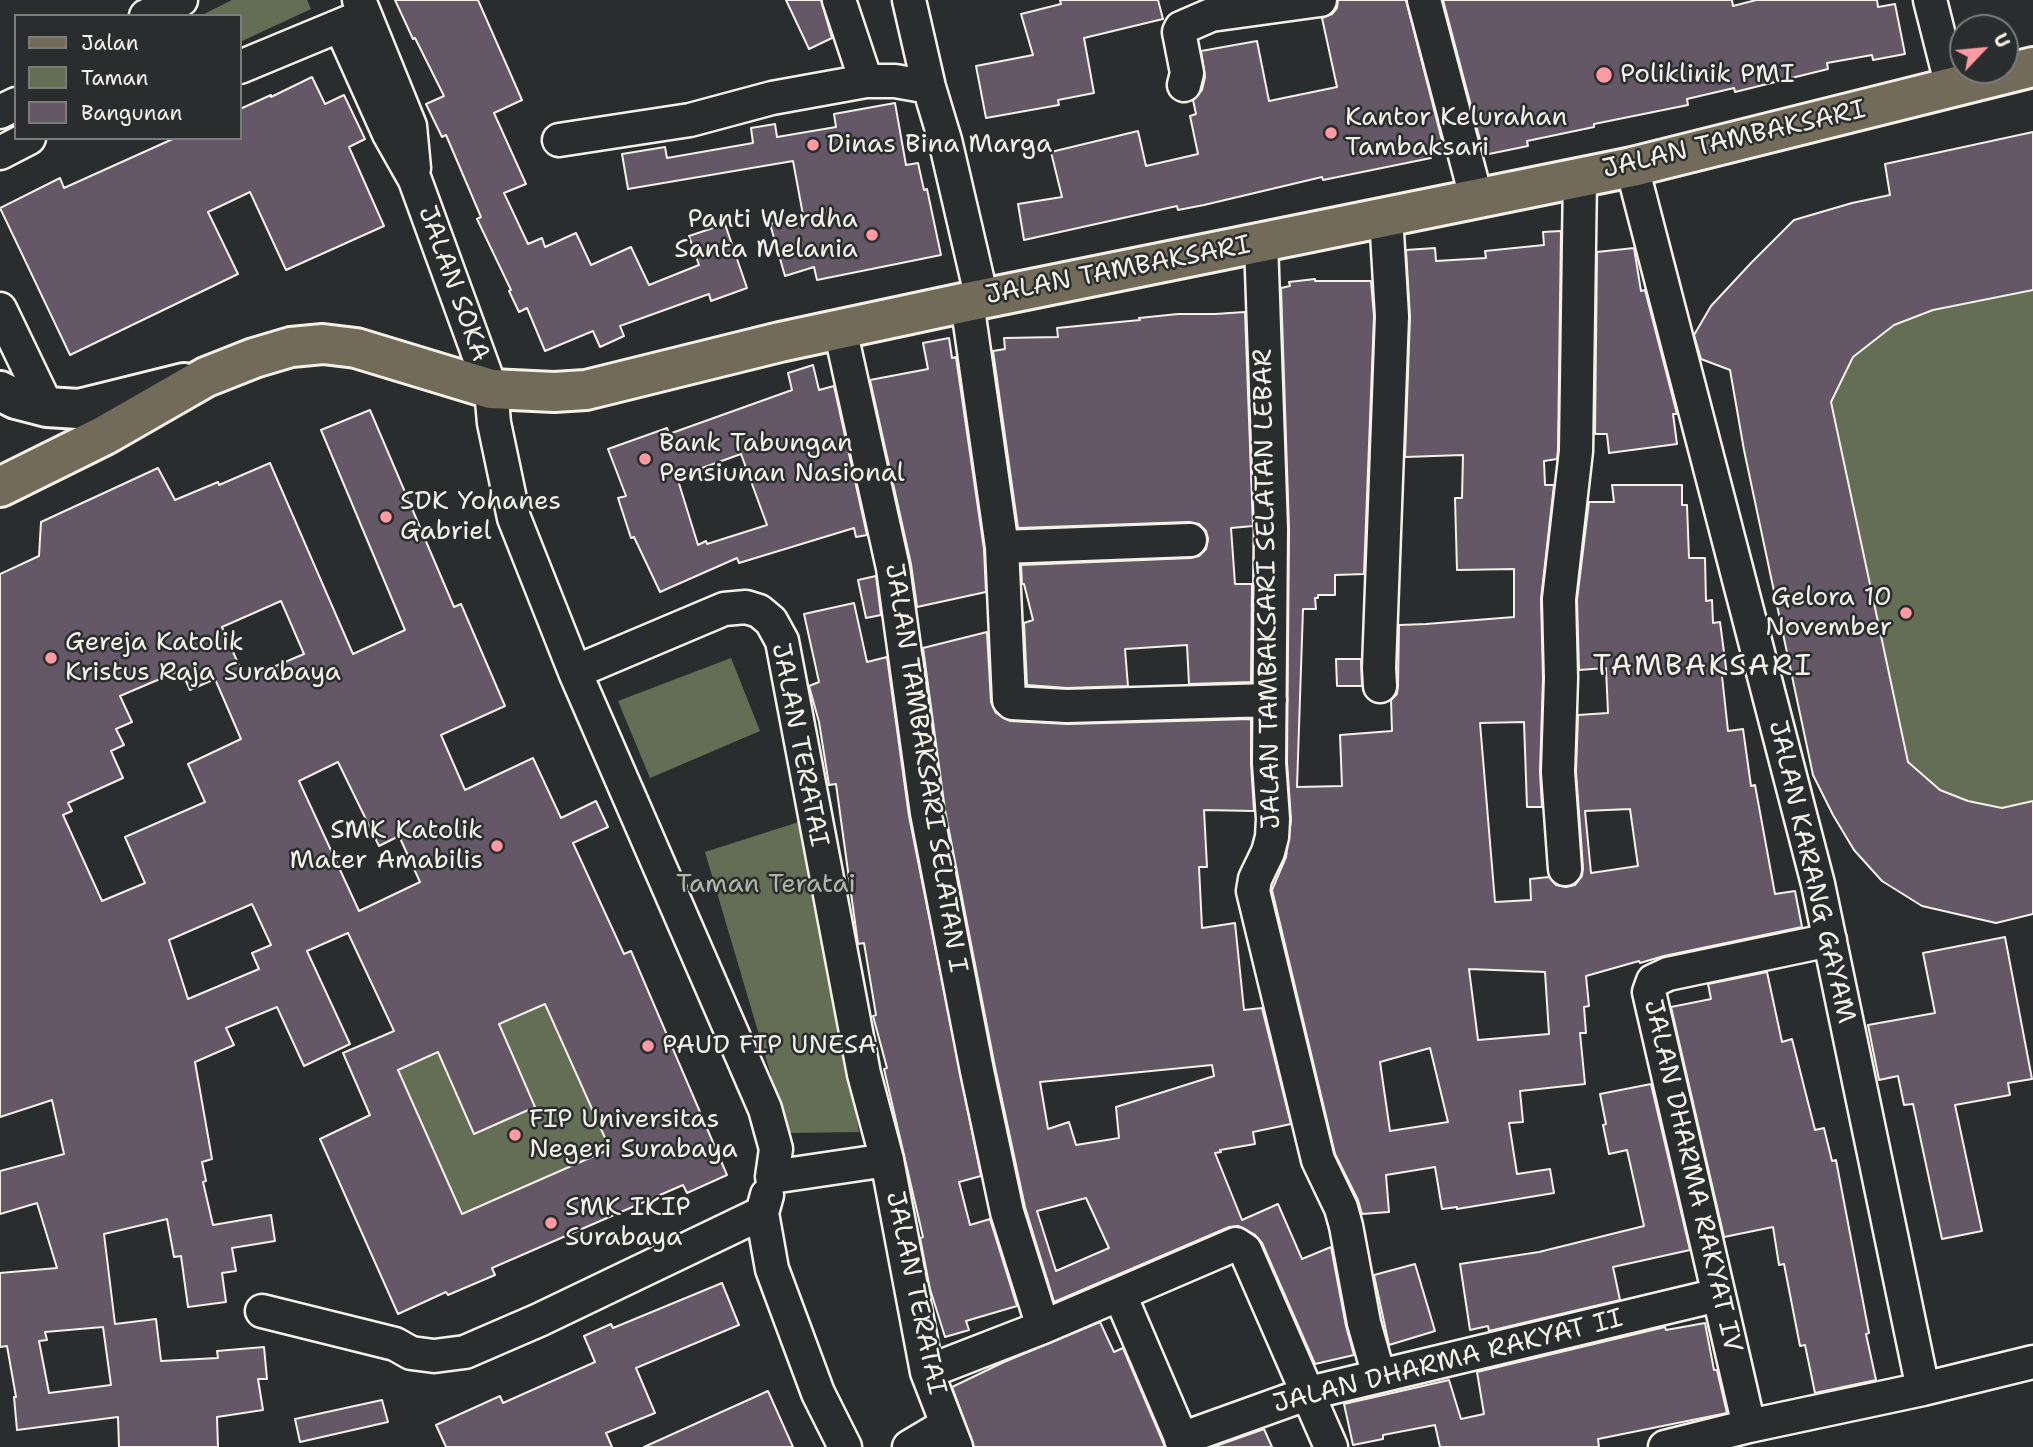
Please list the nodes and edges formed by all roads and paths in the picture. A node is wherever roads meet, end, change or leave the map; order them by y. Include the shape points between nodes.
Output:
1 (181, 0) edge
2 (839, 0) edge
3 (1320, 0) edge
4 (1424, 0) edge
5 (1930, 0) edge
6 (912, 1) edge
7 (1205, 7) edge
8 (150, 14) edge
9 (355, 14) edge
10 (242, 66) edge
11 (2033, 67) edge
12 (866, 80) junction
13 (1184, 85) dead end
14 (929, 87) junction
15 (1952, 88) junction
16 (25, 140) edge
17 (559, 140) dead end
18 (0, 153) edge
19 (1632, 167) junction
20 (1580, 176) junction
21 (1476, 197) junction
22 (1386, 216) junction
23 (1261, 242) junction
24 (974, 300) junction
25 (0, 309) edge
26 (840, 329) junction
27 (206, 377) junction
28 (491, 388) junction
29 (0, 391) edge
30 (47, 407) junction
31 (0, 487) edge
32 (1190, 540) dead end
33 (1002, 547) junction
34 (575, 672) junction
35 (1380, 686) dead end
36 (1270, 700) junction
37 (1565, 869) dead end
38 (1830, 940) junction
39 (887, 1160) junction
40 (772, 1177) junction
41 (762, 1213) junction
42 (1120, 1295) junction
43 (1718, 1295) junction
44 (262, 1311) dead end
45 (1043, 1327) junction
46 (2033, 1362) edge
47 (927, 1372) junction
48 (1379, 1376) junction
49 (1923, 1389) junction
50 (1309, 1393) junction
51 (1749, 1426) junction
52 (951, 1436) edge
53 (1183, 1443) edge
54 (845, 1447) edge
55 (909, 1447) edge
56 (1331, 1447) edge
57 (1665, 1447) edge

1 - 8 street
2 - 12 street
3 - 7 street
4 - 21 street
5 - 15 street
6 - 14 street
7 - 13 street via 1179,32 1187,73
9 - 10 street
9 - 28 street, JALAN SOKA via 389,134 415,180
11 - 15 main road, JALAN TAMBAKSARI
12 - 14 street
12 - 17 street via 772,97 690,120
14 - 24 street via 945,140
15 - 19 main road, JALAN TAMBAKSARI
16 - 18 street
19 - 20 main road, JALAN TAMBAKSARI
19 - 38 street, JALAN KARANG GAYAM
20 - 21 main road, JALAN TAMBAKSARI
20 - 37 street via 1576,451 1559,599 1558,772
21 - 22 main road, JALAN TAMBAKSARI
22 - 23 main road, JALAN TAMBAKSARI
22 - 35 street via 1392,316
23 - 24 main road, JALAN TAMBAKSARI
23 - 36 street, JALAN TAMBAKSARI SELATAN LEBAR via 1271,529
24 - 26 main road, JALAN TAMBAKSARI
24 - 33 street
25 - 30 street
26 - 28 main road, JALAN TAMBAKSARI via 586,390
26 - 45 street, JALAN TAMBAKSARI SELATAN I via 893,568 927,813 974,1057 1007,1212
27 - 28 main road, JALAN TAMBAKSARI via 291,347 323,344 387,356
27 - 30 main road, JALAN TAMBAKSARI via 79,409
27 - 31 main road, JALAN TAMBAKSARI via 105,435
28 - 34 street via 514,518
29 - 30 main road, JALAN TAMBAKSARI
32 - 33 street
33 - 36 street via 1012,703 1067,706
34 - 39 street, JALAN TERATAI via 724,609 746,607 771,621 782,641 864,1074
34 - 40 street via 765,1109 776,1149
36 - 48 street, JALAN TAMBAKSARI SELATAN LEBAR via 1272,837 1252,891 1318,1160 1346,1226
38 - 43 street, JALAN DHARMA RAKYAT IV via 1668,974 1650,986
38 - 49 street, JALAN KARANG GAYAM
39 - 40 street, JALAN TERATAI
39 - 47 street, JALAN TERATAI
40 - 41 street
41 - 44 street via 465,1352 411,1353 396,1344
41 - 54 street via 777,1281 818,1393
42 - 45 street
42 - 50 street via 1232,1245 1241,1246
42 - 53 street
43 - 48 street, JALAN DHARMA RAKYAT II
43 - 51 street, JALAN DHARMA RAKYAT IV
45 - 47 street
46 - 49 street
47 - 52 street, JALAN TERATAI
48 - 50 street, JALAN DHARMA RAKYAT II
49 - 51 street
50 - 53 street, JALAN DHARMA RAKYAT II
50 - 56 street
51 - 57 street
52 - 55 street, JALAN TERATAI

